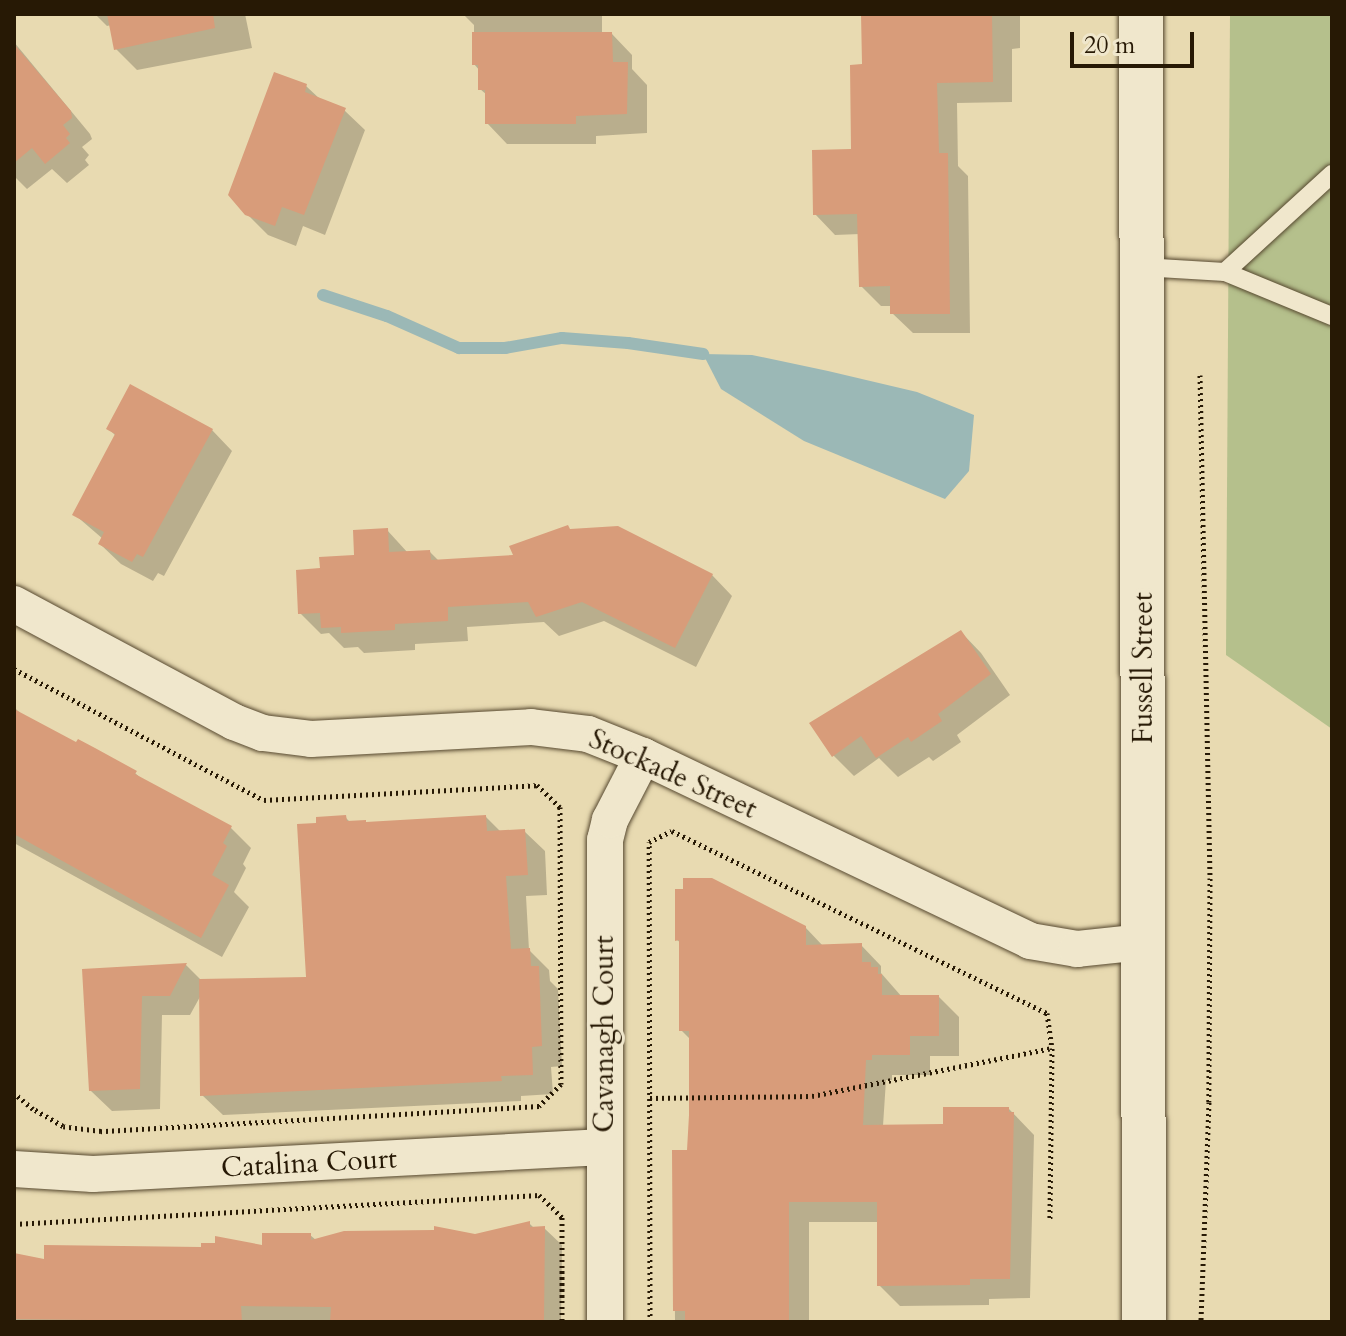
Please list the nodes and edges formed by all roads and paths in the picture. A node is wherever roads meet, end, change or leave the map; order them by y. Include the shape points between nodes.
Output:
1 (1141, 14) edge
2 (1332, 174) edge
3 (1142, 267) junction
4 (1225, 272) junction
5 (1332, 316) edge
6 (1200, 375) dead end
7 (14, 604) edge
8 (643, 756) junction
9 (560, 807) dead end
10 (1143, 942) junction
11 (1052, 1048) junction
12 (14, 1093) edge
13 (650, 1098) junction
14 (604, 1147) junction
15 (14, 1169) edge
16 (1050, 1219) dead end
17 (14, 1224) edge
18 (562, 1322) edge
19 (605, 1322) edge
20 (650, 1322) edge
21 (1144, 1322) edge
22 (1201, 1322) edge

1 - 3 street, Fussell Street
2 - 4 lane
3 - 4 lane
3 - 10 street, Fussell Street
4 - 5 lane
6 - 22 path via 1210,878
7 - 8 street, Stockade Street via 263,733 311,739 562,728
8 - 10 street, Stockade Street via 1030,941 1077,949
8 - 14 street, Cavanagh Court via 605,840
9 - 12 path via 561,1084 539,1106 101,1131 63,1126
10 - 21 street, Fussell Street
11 - 13 path via 812,1096
11 - 13 path via 1047,1013 672,831 649,842
11 - 16 path
13 - 20 path
14 - 15 street, Catalina Court via 93,1174
14 - 19 street, Cavanagh Court
17 - 18 path via 539,1195 562,1217

